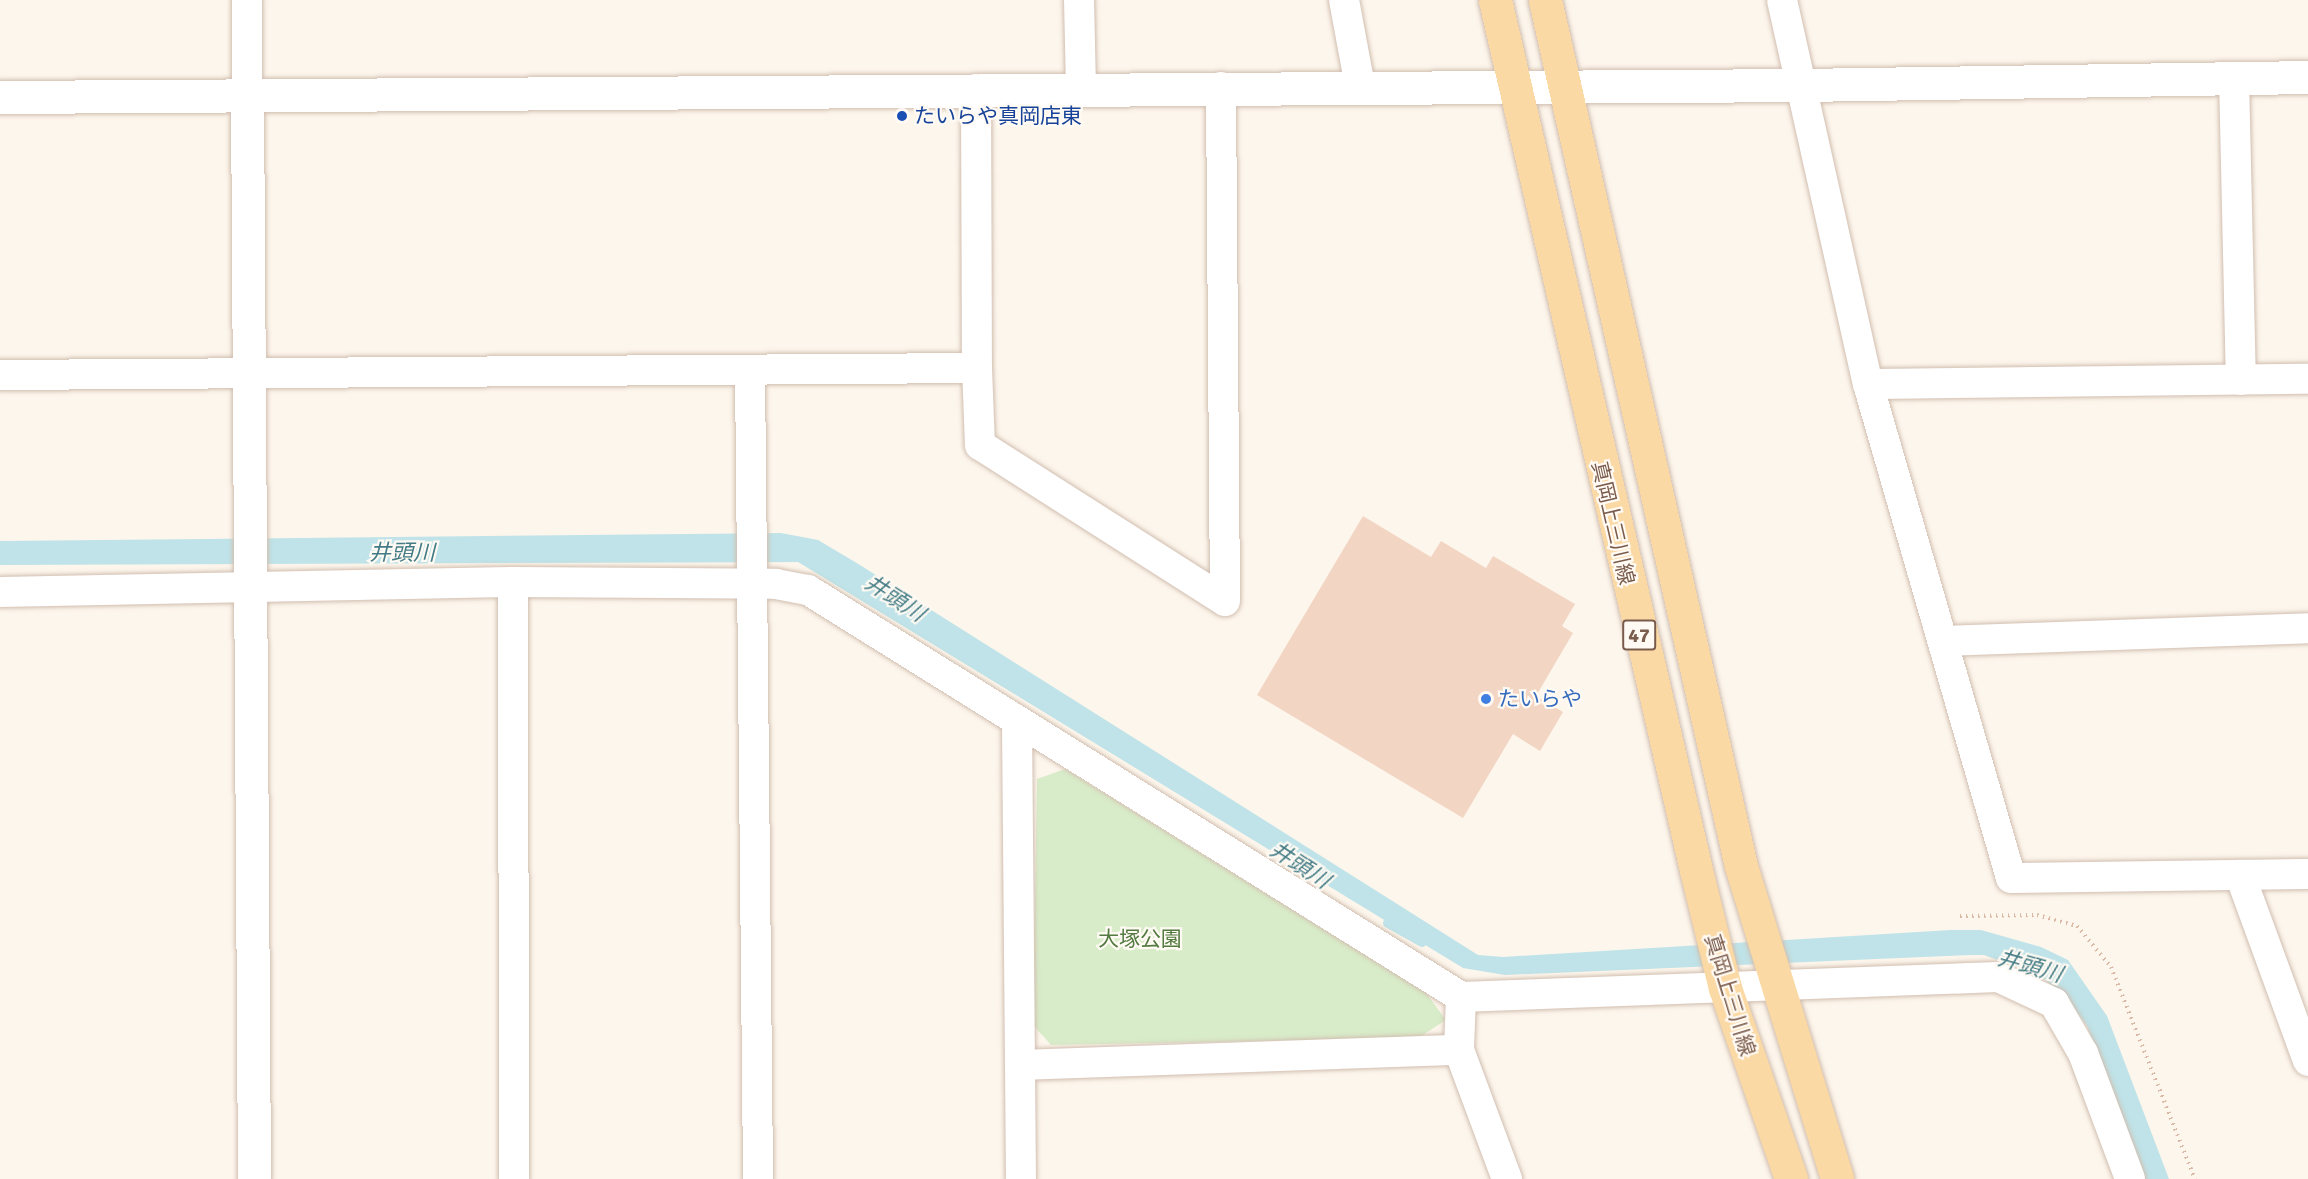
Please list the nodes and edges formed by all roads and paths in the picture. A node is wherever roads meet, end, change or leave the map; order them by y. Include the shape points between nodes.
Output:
1 (247, 0) edge
2 (1079, 0) edge
3 (1344, 0) edge
4 (1495, 0) edge
5 (1545, 0) edge
6 (1782, 0) edge
7 (2308, 77) edge
8 (2234, 78) junction
9 (1514, 84) junction
10 (1563, 85) junction
11 (1360, 86) junction
12 (1801, 86) junction
13 (1221, 87) junction
14 (1081, 88) junction
15 (976, 89) junction
16 (247, 95) junction
17 (0, 97) edge
18 (977, 368) junction
19 (750, 370) junction
20 (250, 374) junction
21 (0, 375) edge
22 (2308, 379) edge
23 (2241, 380) junction
24 (1868, 384) junction
25 (513, 582) junction
26 (751, 583) junction
27 (248, 590) junction
28 (0, 592) edge
29 (2308, 628) edge
30 (1943, 641) junction
31 (1017, 723) junction
32 (2308, 874) edge
33 (2240, 875) junction
34 (1960, 916) dead end
35 (1775, 987) junction
36 (1725, 988) junction
37 (1461, 998) junction
38 (1459, 1050) junction
39 (2308, 1061) edge
40 (1020, 1065) junction
41 (254, 1179) edge
42 (514, 1179) edge
43 (758, 1179) edge
44 (1021, 1179) edge
45 (1507, 1179) edge
46 (1791, 1179) edge
47 (1837, 1179) edge
48 (2130, 1179) edge
49 (2196, 1179) edge

1 - 16 street
2 - 14 street
3 - 11 street
4 - 9 main road, 真岡上三川線 / 47
5 - 10 main road, 47
6 - 12 street
7 - 8 street
8 - 12 street
8 - 23 street
9 - 10 street
9 - 11 street
9 - 36 main road, 真岡上三川線 / 47 via 1636,627
10 - 12 street
10 - 35 main road, 47 via 1686,634
11 - 13 street
12 - 24 street
13 - 14 street
13 - 18 street via 1226,601 980,445
14 - 15 street
15 - 16 street
15 - 18 street
16 - 17 street
16 - 20 street
18 - 19 street
19 - 20 street
19 - 26 street
20 - 21 street
20 - 27 street
22 - 23 street
23 - 24 street
24 - 30 street
25 - 26 street
25 - 27 street
25 - 42 street
26 - 31 street via 808,590
26 - 43 street
27 - 28 street
27 - 41 street
29 - 30 street
30 - 33 street via 2011,878
31 - 37 street
31 - 40 street
32 - 33 street
33 - 39 street
34 - 49 path via 2037,915 2077,926 2111,967
35 - 36 street
35 - 47 main road, 47
35 - 48 street via 1998,977 2054,1003 2083,1053
36 - 37 street
36 - 46 main road, 真岡上三川線 / 47
37 - 38 street
38 - 40 street
38 - 45 street
40 - 44 street

